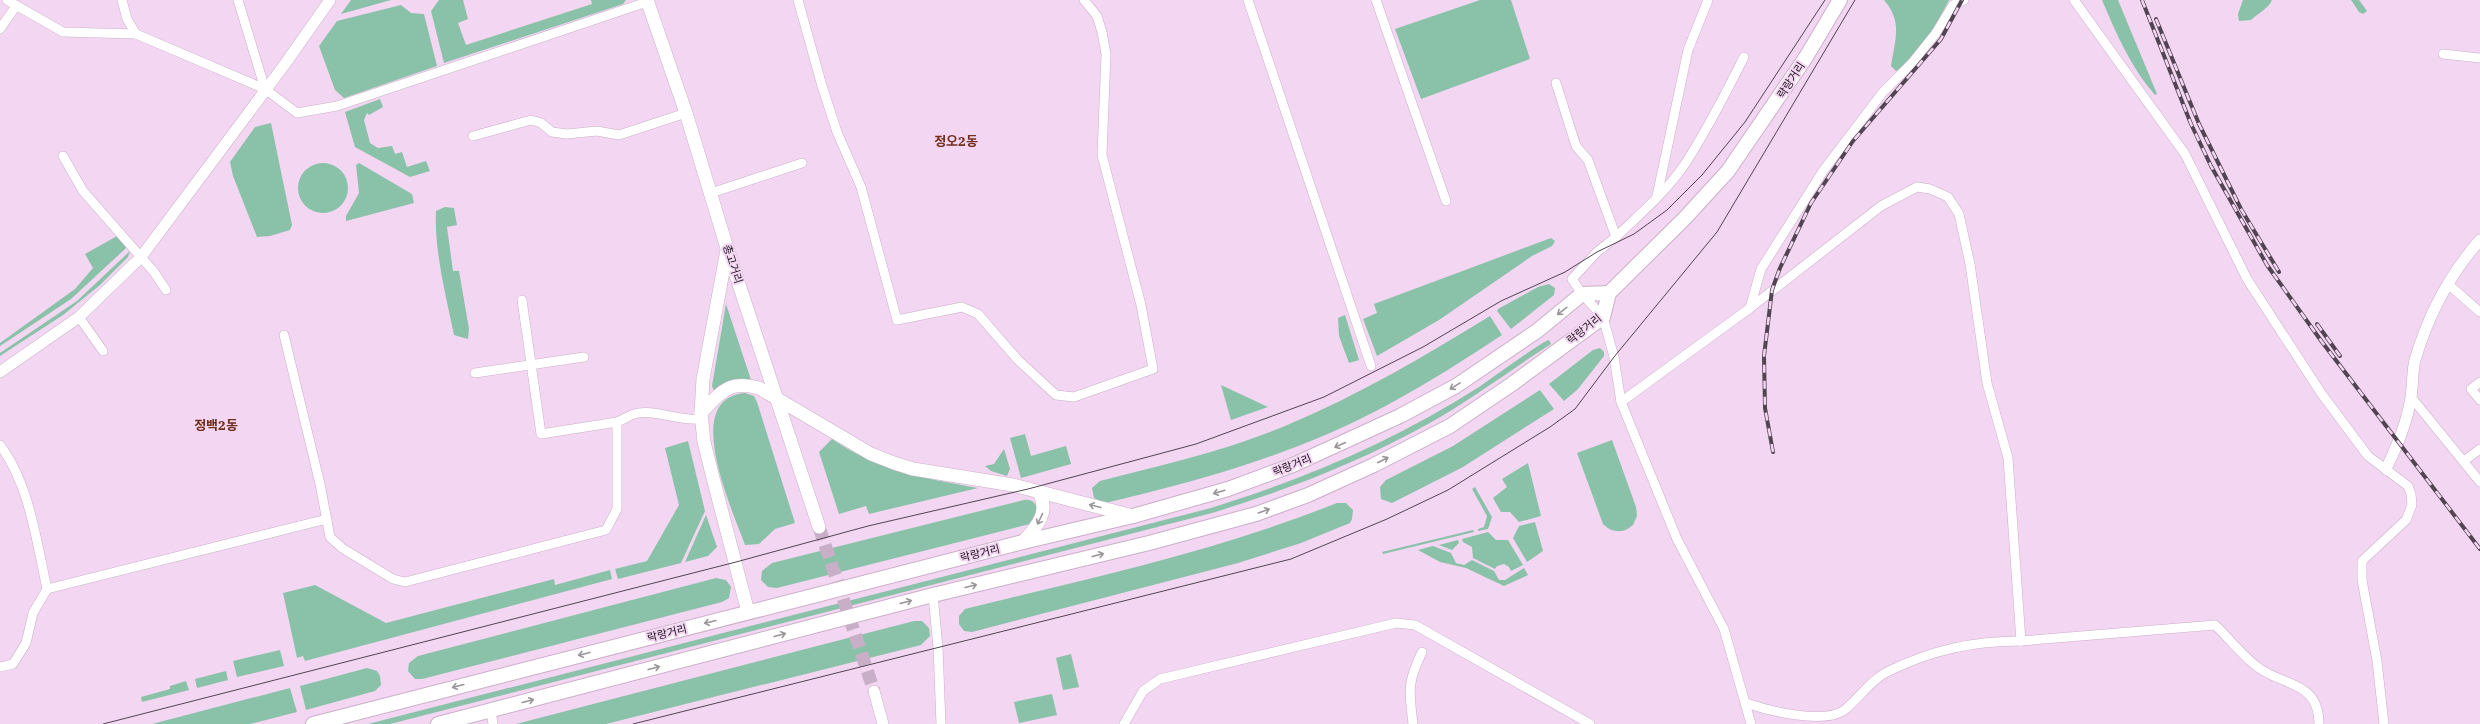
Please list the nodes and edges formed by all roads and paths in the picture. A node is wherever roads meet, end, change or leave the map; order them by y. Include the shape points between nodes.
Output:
1 (7, 0) edge
2 (122, 0) edge
3 (238, 0) edge
4 (330, 0) edge
5 (798, 0) edge
6 (1084, 0) edge
7 (1248, 0) edge
8 (1376, 0) edge
9 (1708, 0) edge
10 (1964, 0) edge
11 (2074, 0) edge
12 (647, 1) edge
13 (1839, 2) edge
14 (16, 6) junction
15 (0, 29) edge
16 (136, 34) junction
17 (2443, 54) dead end
18 (1744, 57) dead end
19 (2480, 58) edge
20 (1556, 83) dead end
21 (265, 89) junction
22 (686, 113) junction
23 (473, 136) dead end
24 (63, 156) dead end
25 (802, 163) dead end
26 (711, 193) junction
27 (1656, 199) junction
28 (1446, 201) dead end
29 (1616, 237) junction
30 (2480, 240) edge
31 (727, 248) junction
32 (141, 257) junction
33 (2448, 284) junction
34 (166, 290) dead end
35 (1609, 293) junction
36 (1582, 294) junction
37 (522, 300) dead end
38 (1750, 308) junction
39 (2480, 312) edge
40 (79, 317) junction
41 (1603, 317) junction
42 (284, 335) dead end
43 (103, 351) dead end
44 (584, 357) dead end
45 (531, 364) junction
46 (1371, 366) dead end
47 (0, 372) edge
48 (475, 373) dead end
49 (2480, 382) edge
50 (2411, 398) junction
51 (778, 400) junction
52 (2480, 400) edge
53 (1621, 402) junction
54 (702, 416) junction
55 (617, 422) junction
56 (0, 445) edge
57 (2480, 449) edge
58 (2464, 461) junction
59 (2386, 469) junction
60 (2480, 482) edge
61 (1039, 492) junction
62 (1133, 516) junction
63 (327, 520) junction
64 (819, 527) tunnel mouth
65 (1023, 542) junction
66 (48, 589) junction
67 (933, 595) junction
68 (748, 612) junction
69 (2021, 641) junction
70 (1422, 652) dead end
71 (0, 667) edge
72 (874, 692) tunnel mouth
73 (1746, 703) junction
74 (492, 717) edge
75 (313, 724) edge
76 (438, 724) edge
77 (883, 724) edge
78 (941, 724) edge
79 (1124, 724) edge
80 (1413, 724) edge
81 (1590, 724) edge
82 (1751, 724) edge
83 (2319, 724) edge
84 (2384, 724) edge

1 - 14 street
2 - 16 street via 127,19
3 - 21 street
4 - 21 street
5 - 6 street via 837,132 868,209 897,320 962,307 978,314 1018,360 1056,395 1074,397 1153,369 1141,305 1102,155 1106,61 1102,32 1097,16
7 - 46 street
8 - 28 street
9 - 27 street via 1688,50
10 - 38 street via 1953,5 1936,33 1912,63 1883,92 1823,171 1761,269
11 - 59 street via 2185,154 2247,279 2321,393 2368,456
12 - 21 street via 337,106 297,113
12 - 22 main road, 총고거리
13 - 35 main road, 락랑거리 via 1770,112 1728,170 1685,218
14 - 15 street
14 - 16 street via 63,32
16 - 21 street
17 - 19 street
18 - 27 street via 1720,106 1684,164
20 - 29 street via 1576,146 1588,160
21 - 32 street
22 - 23 street via 619,135 597,131 567,134 552,132 541,123 530,120
22 - 26 main road, 총고거리
24 - 32 street via 88,197
25 - 26 street
26 - 31 main road, 총고거리
27 - 29 street
29 - 36 street via 1597,252 1572,279
30 - 33 street
31 - 51 main road, 총고거리
31 - 54 main road via 703,379
32 - 34 street
32 - 40 street
33 - 39 street
33 - 50 street via 2428,322 2415,362
35 - 36 main road
35 - 41 main road, 락랑거리
36 - 41 street
36 -> 62 main road, 락랑거리 via 1537,331 1456,386 1400,416 1293,465 1228,489
37 - 45 street
38 - 53 street
38 - 69 street via 1887,203 1917,187 1930,189 1948,197 1960,214 1987,383 2008,458
40 - 43 street
40 - 47 street
41 - 53 street via 1614,357
67 -> 41 main road, 락랑거리 via 1157,541 1256,514 1308,495 1450,426
42 - 63 street
44 - 45 street
45 - 48 street
45 - 55 street via 541,434
49 - 52 street via 2471,389
50 - 58 street
50 - 59 street via 2400,438
51 - 54 main road via 759,388 738,385 720,393
51 - 61 main road via 871,454 894,463 913,469 1013,485
51 - 64 main road, 총고거리
53 - 73 street via 1677,539 1724,629
54 - 55 street via 688,421 657,413 635,414
54 - 68 main road via 713,478
55 - 63 street via 616,509 606,530 405,582 393,579 342,548 330,537
56 - 66 street via 19,476
57 - 58 street
58 - 60 street
59 - 84 street via 2408,486 2412,505 2406,520 2362,562 2362,580 2377,661
62 -> 61 main road
61 -> 65 main road via 1044,512 1039,524
62 - 65 main road, 락랑거리
63 - 66 street
65 - 68 main road, 락랑거리
66 - 71 street via 33,613 26,644 13,664
74 -> 67 main road, 락랑거리
67 - 78 street via 939,654
68 -> 75 main road, 락랑거리
69 - 73 street via 1963,644 1914,660 1887,671 1842,712 1826,717 1808,718 1769,711
69 - 83 street via 2215,625 2259,668 2302,687 2316,706
70 - 80 street via 1411,673 1408,687
72 - 77 street
73 - 82 street
74 - 76 main road, 락랑거리
79 - 81 street via 1143,691 1160,680 1396,622 1415,625

